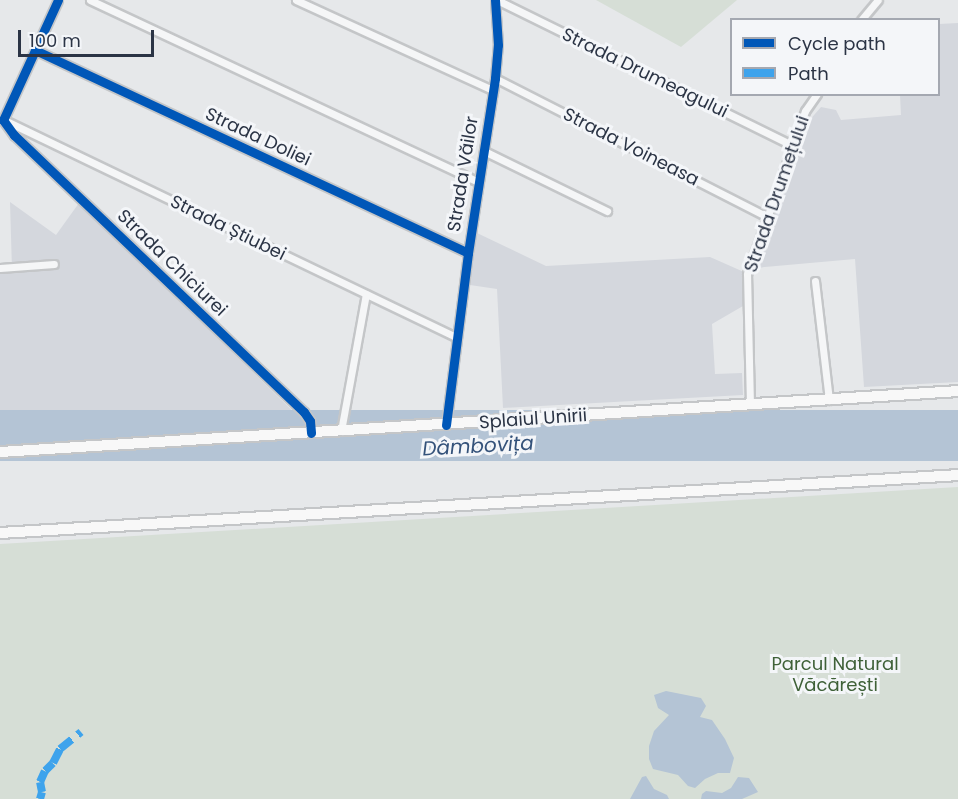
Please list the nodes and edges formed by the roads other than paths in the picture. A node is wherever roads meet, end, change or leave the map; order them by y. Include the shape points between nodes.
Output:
1 (58, 0) edge
2 (90, 0) edge
3 (296, 0) edge
4 (496, 0) edge
5 (878, 0) edge
6 (863, 18) edge
7 (35, 50) junction
8 (495, 78) junction
9 (493, 90) junction
10 (815, 96) edge
11 (1, 119) edge
12 (792, 145) junction
13 (484, 152) junction
14 (478, 182) junction
15 (607, 211) dead end
16 (766, 216) junction
17 (468, 253) junction
18 (54, 264) dead end
19 (0, 268) edge
20 (815, 281) dead end
21 (366, 294) junction
22 (456, 337) junction
23 (958, 391) edge
24 (829, 400) junction
25 (750, 405) junction
26 (446, 424) junction
27 (341, 431) junction
28 (312, 433) junction
29 (0, 452) edge
30 (958, 476) edge
31 (0, 533) edge

1 - 7 street
2 - 14 street
3 - 9 street
4 - 8 street, Strada Văilor
4 - 12 street, Strada Drumeagului
5 - 6 street
7 - 11 street
7 - 17 street, Strada Doliei
8 - 9 street, Strada Văilor
8 - 16 street, Strada Voineasa
9 - 13 street, Strada Văilor
10 - 12 street, Strada Drumețului
11 - 21 street, Strada Știubei
11 - 28 street, Strada Chiciurei via 304,412
12 - 16 street, Strada Drumețului
13 - 14 street, Strada Văilor
13 - 15 street
14 - 17 street, Strada Văilor
16 - 25 street, Strada Drumețului via 746,286
17 - 22 street, Strada Văilor
18 - 19 street
20 - 24 street
21 - 22 street, Strada Știubei
21 - 27 street
22 - 26 street, Strada Văilor
23 - 24 main road, Splaiul Unirii
24 - 25 main road, Splaiul Unirii
25 - 26 main road, Splaiul Unirii
26 - 27 main road, Splaiul Unirii
27 - 28 main road, Splaiul Unirii
28 - 29 main road, Splaiul Unirii
30 - 31 main road

